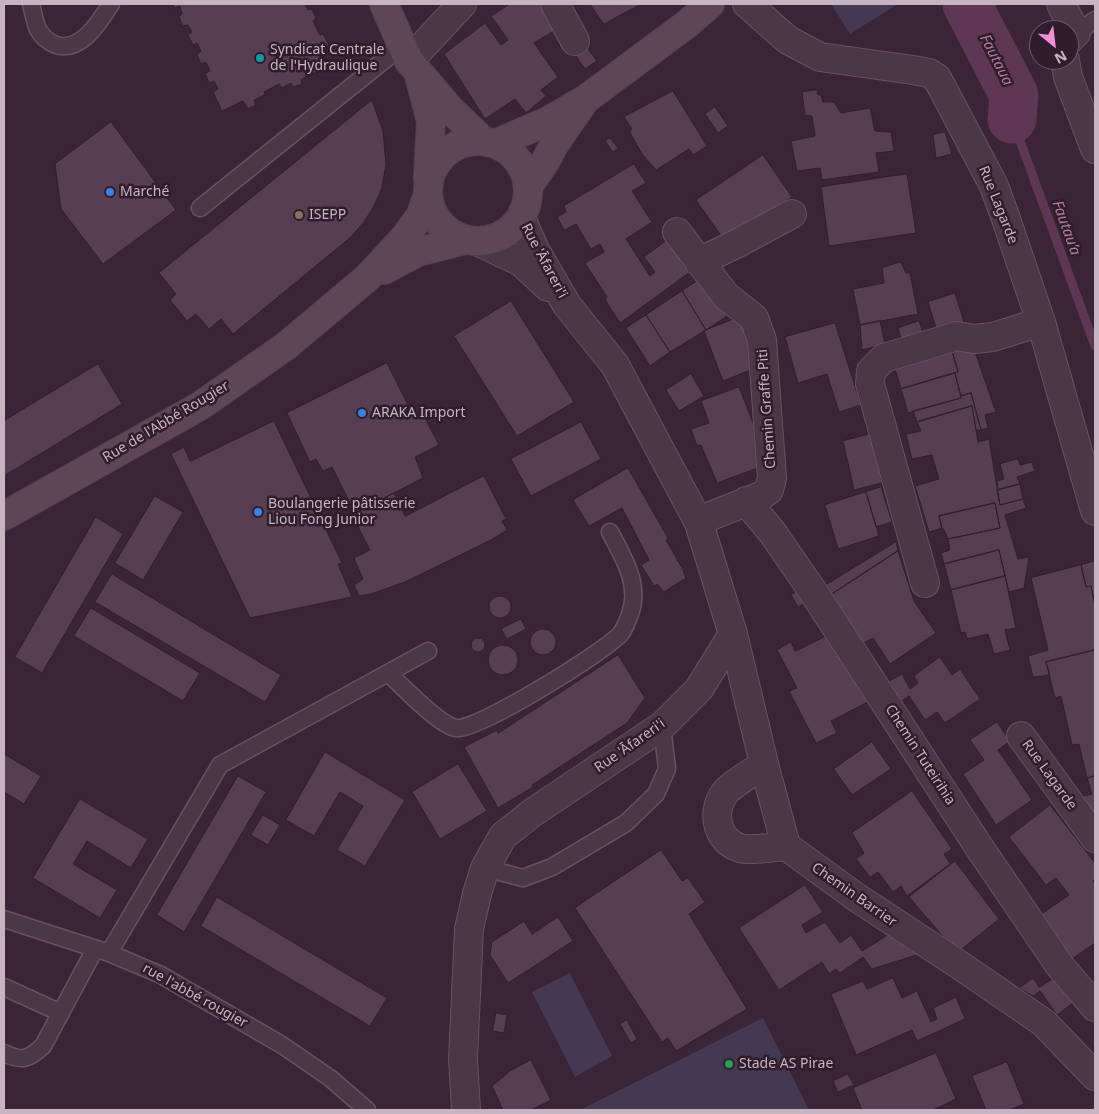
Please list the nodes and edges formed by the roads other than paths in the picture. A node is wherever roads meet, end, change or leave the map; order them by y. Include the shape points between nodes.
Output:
1 (31, 4) edge
2 (111, 4) edge
3 (384, 4) edge
4 (462, 4) edge
5 (555, 4) edge
6 (710, 4) edge
7 (747, 4) edge
8 (1061, 4) edge
9 (1085, 30) edge
10 (575, 41) dead end
11 (410, 60) junction
12 (1067, 70) edge
13 (586, 99) junction
14 (490, 141) junction
15 (1095, 149) edge
16 (529, 185) junction
17 (428, 189) junction
18 (200, 208) dead end
19 (792, 214) dead end
20 (521, 218) junction
21 (677, 232) dead end
22 (472, 241) junction
23 (699, 262) junction
24 (367, 278) junction
25 (567, 305) junction
26 (1041, 322) junction
27 (746, 501) junction
28 (1095, 511) edge
29 (4, 516) edge
30 (698, 521) junction
31 (610, 532) dead end
32 (925, 583) dead end
33 (733, 634) junction
34 (428, 651) dead end
35 (388, 673) junction
36 (662, 726) junction
37 (1021, 736) dead end
38 (764, 764) junction
39 (1095, 838) edge
40 (786, 846) junction
41 (486, 868) junction
42 (4, 919) edge
43 (102, 951) junction
44 (4, 987) edge
45 (1095, 1008) edge
46 (61, 1013) junction
47 (4, 1054) edge
48 (1095, 1076) edge
49 (367, 1110) edge
50 (466, 1110) edge

1 - 2 lane via 37,28 48,42 61,46 78,42 94,29
3 - 11 main road
4 - 11 street
5 - 10 street
6 - 13 main road
7 - 26 street, Rue Lagarde via 788,40 820,57 929,73 937,78 994,186
8 - 9 street
11 - 14 main road via 449,108
11 - 17 main road via 431,121
11 - 18 lane
12 - 15 street
13 - 14 main road via 539,125
13 - 16 main road
14 - 16 main road via 519,160
14 - 17 main road via 468,141 450,149 436,163
16 - 20 main road via 526,208
17 - 22 main road via 434,216 447,231
17 - 24 main road, Rue de l'Abbé Rougier via 422,215
19 - 23 street
20 - 22 main road via 503,235
20 - 25 street, Rue 'Āfareri'i
21 - 23 street, Chemin Graffe Piti
22 - 24 main road, Rue de l'Abbé Rougier via 418,252
22 - 25 street, Rue 'Āfareri'i via 521,262
23 - 27 street, Chemin Graffe Piti via 726,296 754,318 762,340 772,478 766,493
24 - 29 main road, Rue de l'Abbé Rougier via 286,346 200,406
25 - 30 street, Rue 'Āfareri'i via 615,365
26 - 28 street, Rue Lagarde
26 - 32 street via 993,337 974,339 957,336 884,358 871,371 870,384
27 - 30 street, Chemin Graffe Piti
27 - 45 street, Chemin Tuteirihia via 812,590 1060,966
30 - 33 street, Rue 'Āfareri'i
31 - 35 lane via 628,566 633,589 631,613 622,632 597,653 488,718 457,729 445,724
33 - 36 street, Rue 'Āfareri'i via 699,689
33 - 38 street
34 - 35 lane
35 - 43 lane via 220,765
36 - 41 street, Rue 'Āfareri'i via 503,836
36 - 41 lane via 667,769 656,794 626,823 552,867 523,878
37 - 39 street, Rue Lagarde
38 - 40 street
38 - 40 street via 724,793 717,825 724,838 740,848
40 - 48 street, Chemin Barrier via 1044,1023
41 - 50 street, Rue 'Āfareri'i via 469,929 463,1059
42 - 43 lane, rue l'abbé rougier
43 - 46 lane
43 - 49 lane, rue l'abbé rougier via 161,975 282,1045 330,1078
44 - 46 lane
46 - 47 lane via 43,1046 33,1056 17,1060

